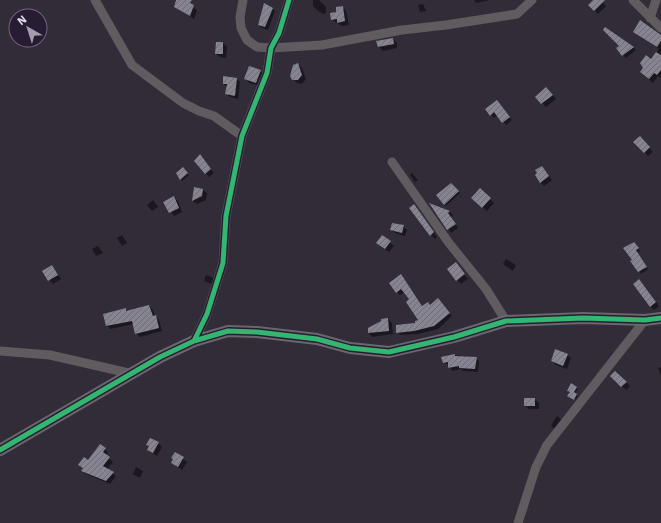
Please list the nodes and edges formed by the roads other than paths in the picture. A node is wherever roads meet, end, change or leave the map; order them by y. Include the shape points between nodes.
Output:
1 (95, 0) edge
2 (243, 0) edge
3 (289, 0) edge
4 (532, 0) edge
5 (633, 0) edge
6 (656, 0) edge
7 (650, 18) junction
8 (661, 28) edge
9 (271, 48) junction
10 (242, 136) junction
11 (392, 162) dead end
12 (661, 318) edge
13 (645, 320) junction
14 (506, 321) junction
15 (194, 341) junction
16 (0, 351) edge
17 (133, 374) junction
18 (0, 450) edge
19 (518, 523) edge

1 - 10 street via 132,65 183,102 214,116
2 - 9 street via 241,28 247,40 258,47
3 - 9 street via 279,33
4 - 9 street via 517,14 402,30 322,45
5 - 7 street
6 - 7 street
7 - 8 street
9 - 10 street via 267,73
10 - 15 street via 226,216 223,263 207,314
11 - 14 street via 449,243 486,289
12 - 13 street
13 - 14 street via 583,318
13 - 19 street via 547,445 536,468
14 - 15 street via 454,337 389,352 350,348 317,339 257,332 228,331
15 - 17 street
16 - 17 street via 50,355
17 - 18 street

